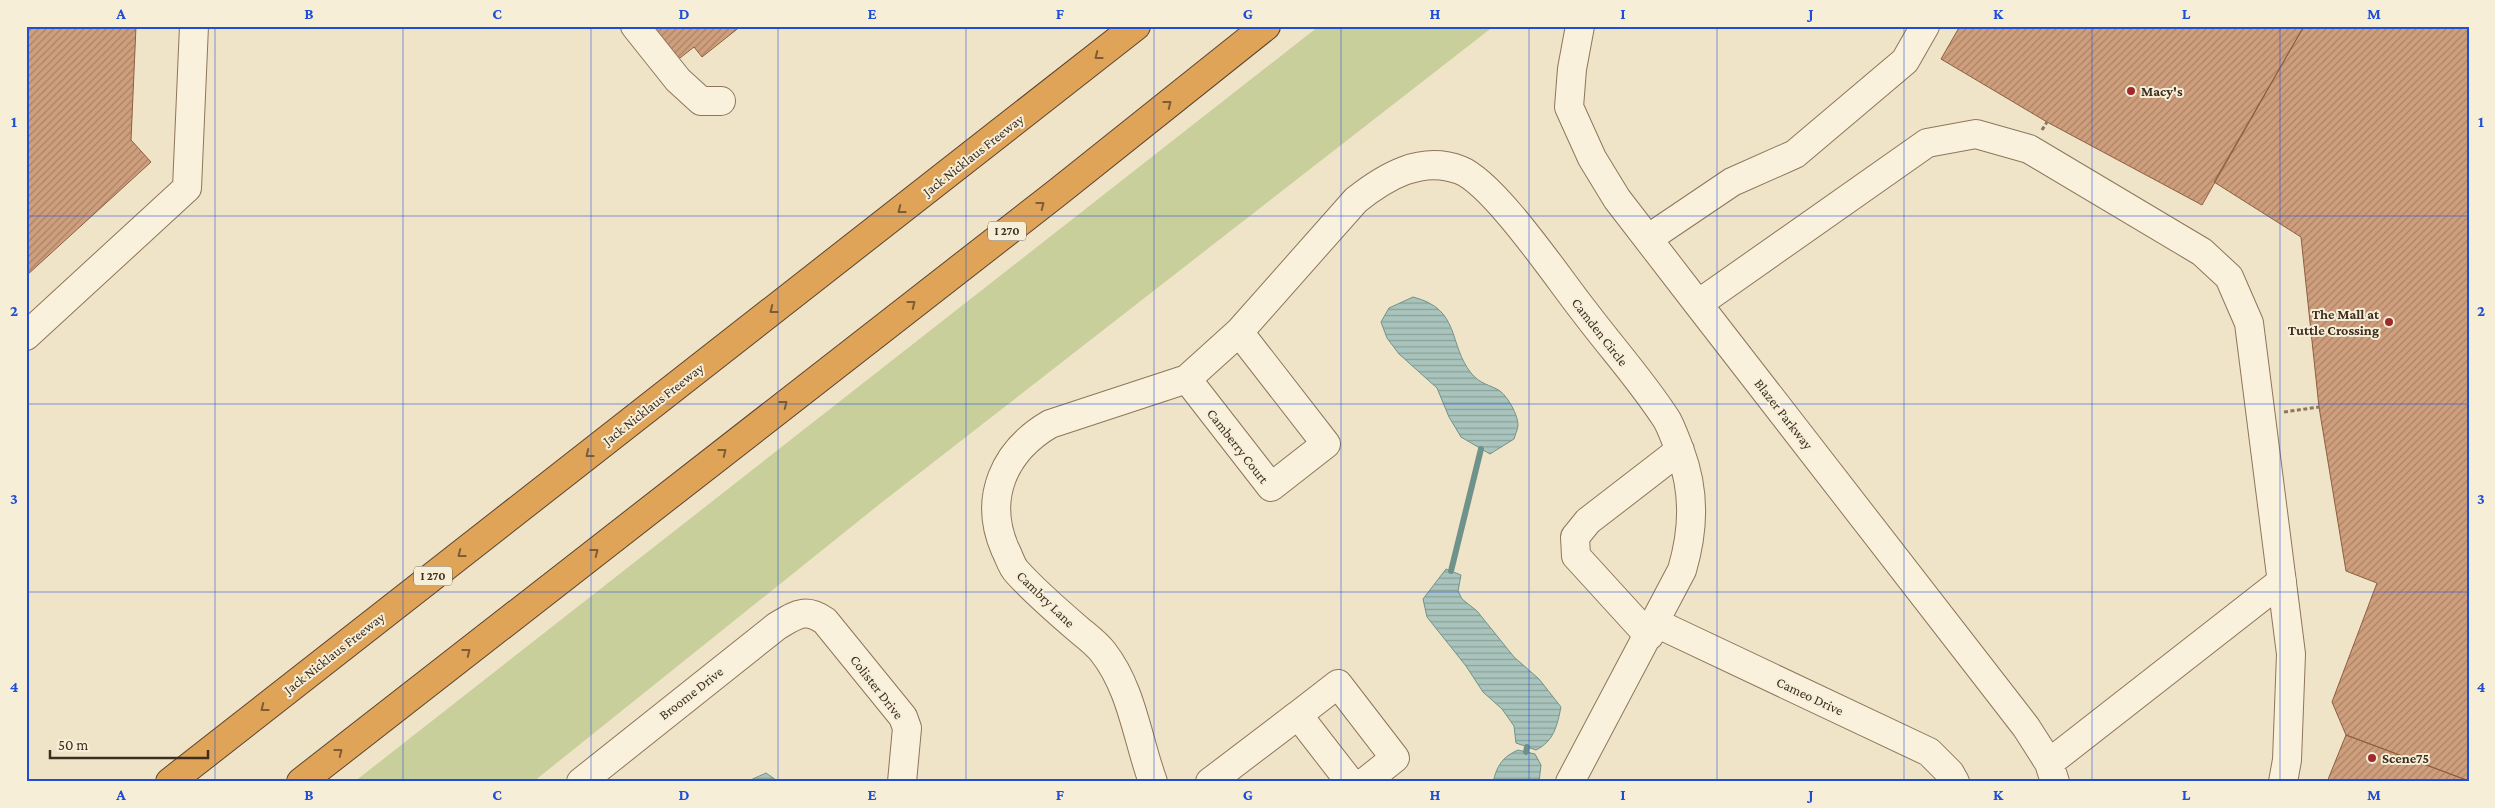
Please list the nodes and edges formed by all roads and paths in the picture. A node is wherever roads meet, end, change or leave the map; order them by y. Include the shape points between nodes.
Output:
1 (194, 26) edge
2 (635, 26) edge
3 (1136, 26) edge
4 (1266, 26) edge
5 (1580, 26) edge
6 (1925, 26) edge
7 (721, 101) dead end
8 (1649, 238) junction
9 (1698, 304) junction
10 (1239, 332) junction
11 (26, 336) edge
12 (1187, 379) junction
13 (2319, 407) dead end
14 (2261, 415) junction
15 (1680, 450) junction
16 (2282, 581) junction
17 (806, 612) joint
18 (1652, 629) junction
19 (1298, 715) junction
20 (2052, 773) edge
21 (170, 782) edge
22 (301, 782) edge
23 (581, 782) edge
24 (902, 782) edge
25 (1153, 782) edge
26 (1210, 782) edge
27 (1350, 782) edge
28 (1365, 782) edge
29 (1570, 782) edge
30 (1956, 782) edge
31 (2283, 782) edge

1 - 11 street via 187,188
2 - 7 street via 678,80 701,101
3 -> 21 highway, Jack Nicklaus Freeway / I 270
22 -> 4 highway, I 270
5 - 8 street, Blazer Parkway via 1572,69 1570,107 1592,158 1617,199
6 - 8 street via 1905,61 1794,154 1732,182
8 - 9 street, Blazer Parkway
9 - 14 street via 1927,143 1976,134 2029,149 2202,252 2229,277 2249,323
9 - 20 street, Blazer Parkway via 2017,715
10 - 12 street, Cambry Lane
10 - 12 street, Camberry Court via 1326,444 1270,487
10 - 15 street, Camden Circle via 1356,200 1379,182 1406,169 1441,166 1458,169 1474,176 1501,204 1668,421
12 - 25 street, Cambry Lane via 1044,427 1032,434 1016,452 996,490 999,534 1015,570 1102,651 1120,678
13 - 14 path
14 - 16 street
15 - 18 street, Camden Circle via 1691,488 1690,542 1682,570
15 - 18 street via 1588,521 1576,538 1576,556
16 - 20 street
16 - 31 street via 2290,654 2287,760
17 - 23 street, Broome Drive via 777,626
17 - 24 street, Colister Drive via 825,621 903,717 907,728
18 - 29 street, Camden Circle
18 - 30 street, Cameo Drive via 1929,752
19 - 26 street
19 - 27 street
19 - 28 street via 1338,684 1395,758

